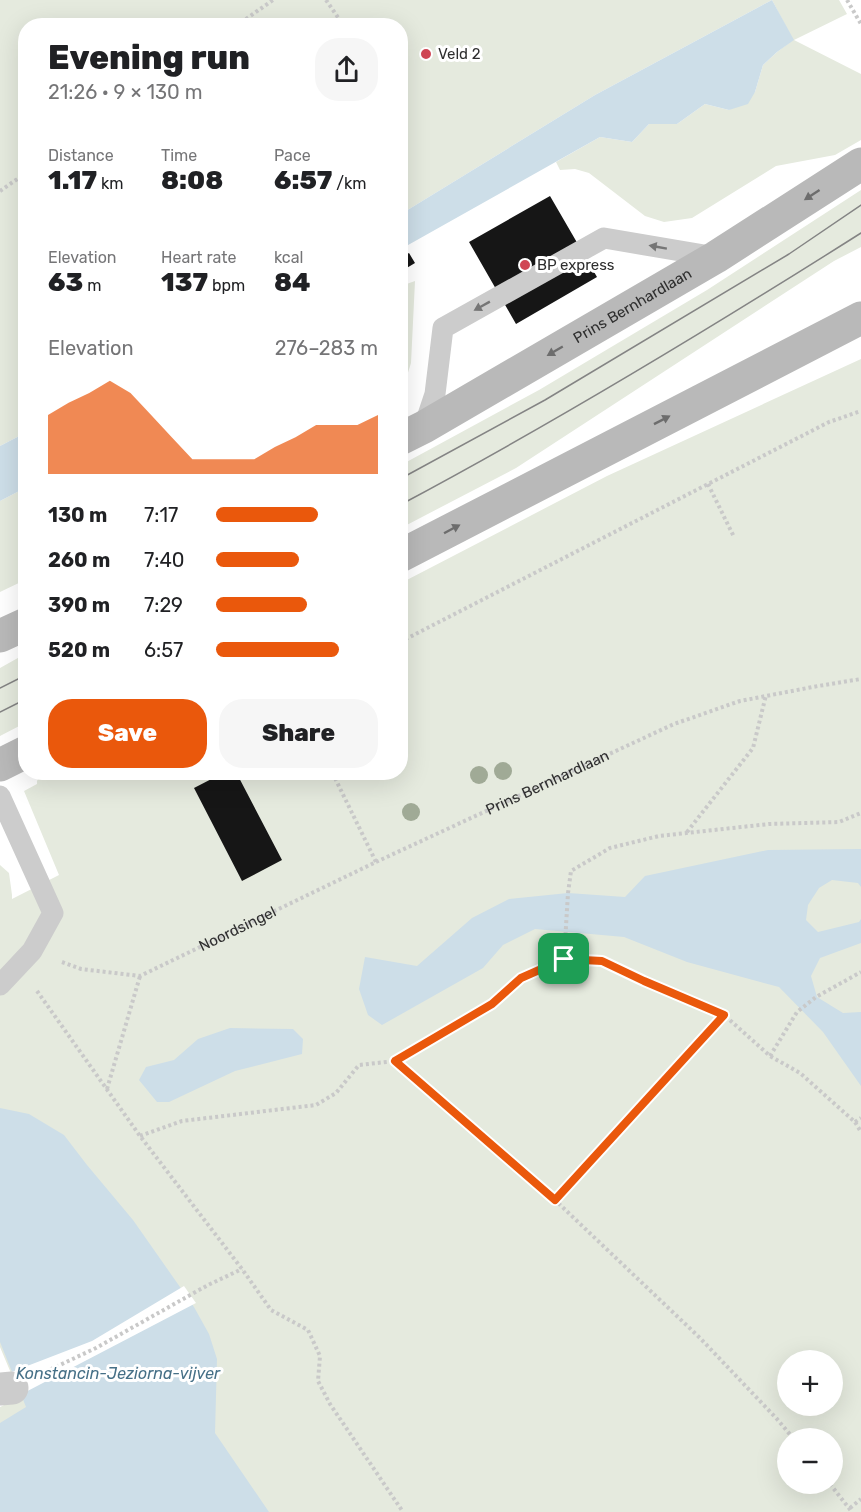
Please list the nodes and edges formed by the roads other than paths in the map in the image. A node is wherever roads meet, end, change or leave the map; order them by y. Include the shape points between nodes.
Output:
1 (861, 164) edge
2 (716, 257) junction
3 (861, 318) edge
4 (412, 433) edge
5 (408, 552) edge
6 (18, 628) edge
7 (0, 636) edge
8 (18, 756) edge
9 (0, 765) edge
10 (0, 796) edge
11 (0, 985) edge

1 -> 2 main road, Prins Bernhardlaan
2 -> 4 main road, Prins Bernhardlaan
2 -> 4 lane via 604,238 443,328 435,394
5 -> 3 main road
6 - 7 main road
8 - 9 main road
10 - 11 lane via 53,913 32,951

